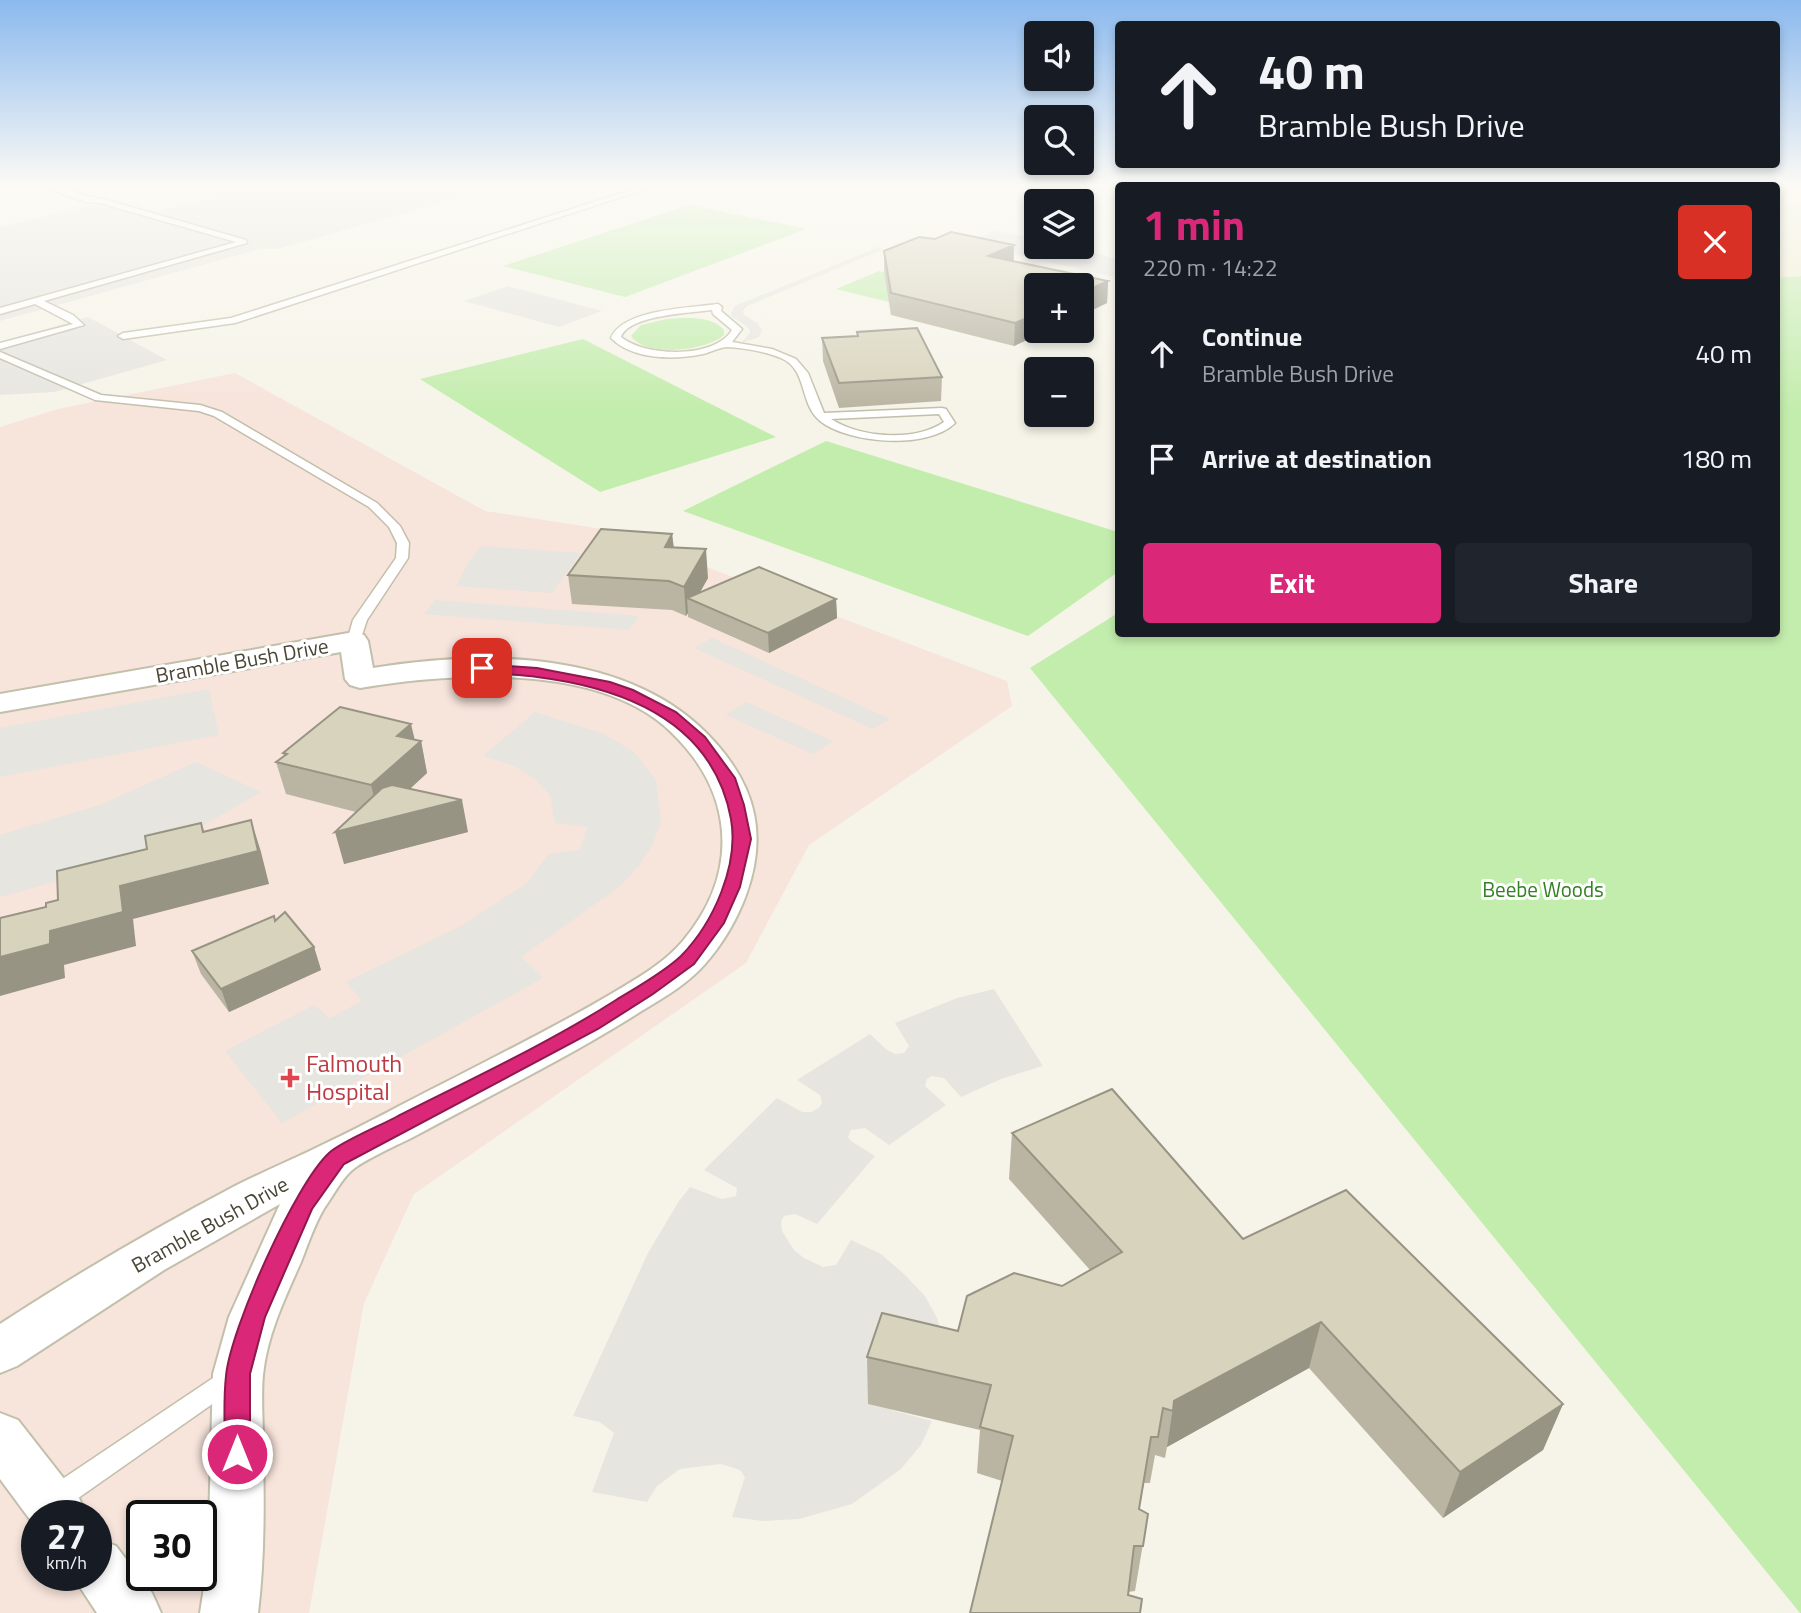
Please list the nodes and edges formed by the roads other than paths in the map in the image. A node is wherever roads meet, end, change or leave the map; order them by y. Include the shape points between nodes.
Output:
1 (185, 259) edge
2 (424, 259) edge
3 (36, 301) junction
4 (0, 311) edge
5 (122, 336) dead end
6 (725, 344) junction
7 (0, 346) edge
8 (0, 355) edge
9 (821, 416) junction
10 (354, 641) junction
11 (0, 703) edge
12 (336, 1158) junction
13 (0, 1351) edge
14 (238, 1374) junction
15 (0, 1437) edge
16 (48, 1500) edge
17 (67, 1500) edge
18 (112, 1586) edge
19 (132, 1613) edge
20 (229, 1613) edge

1 - 3 lane
2 - 5 lane via 242,318
3 - 4 lane
3 - 7 lane via 80,326
6 - 6 lane via 737,330 716,312 718,307 638,320 619,330 616,338 629,348 659,354
6 - 9 lane via 775,354 800,366
8 - 10 lane via 99,398 200,408 218,414 391,519 404,545 402,560 359,619
9 - 9 lane via 840,427 892,437 933,435 950,423 942,411
10 - 11 street, Bramble Bush Drive
10 - 12 street, Bramble Bush Drive via 360,679 434,668 500,669 582,680 639,698 671,715 700,740 727,778 743,839 732,887 715,923 687,960 591,1024
12 - 13 street, Bramble Bush Drive via 240,1204
12 - 14 street via 303,1204 253,1317
14 - 17 lane
14 - 20 street via 236,1562
15 - 16 street
18 - 19 street

